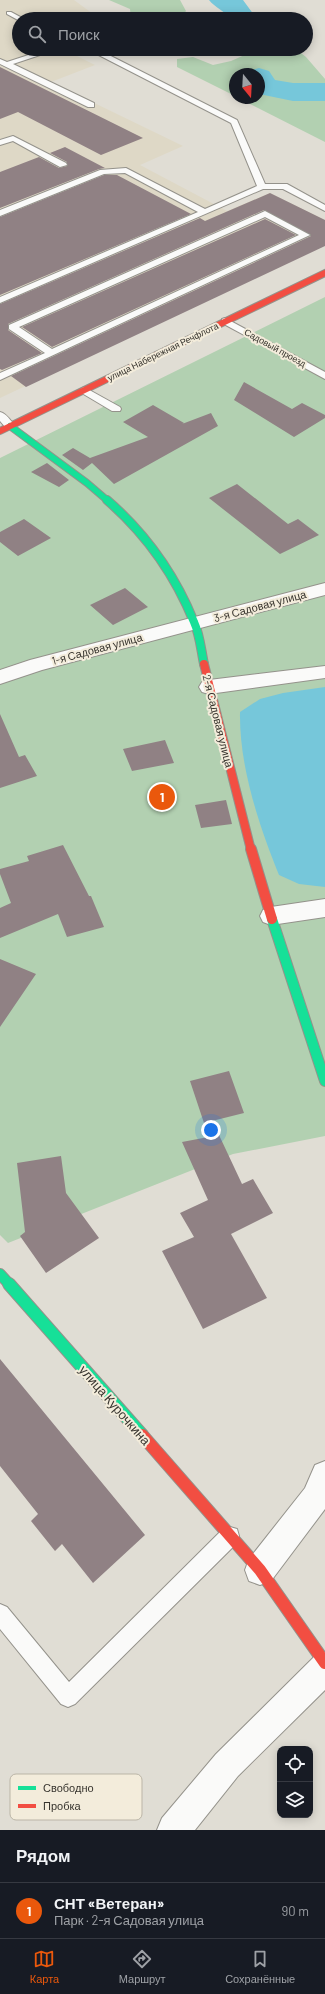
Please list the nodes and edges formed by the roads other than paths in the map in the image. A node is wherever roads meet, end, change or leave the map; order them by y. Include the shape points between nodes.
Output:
1 (9, 13) dead end
2 (12, 15) edge
3 (27, 56) edge
4 (105, 56) edge
5 (3, 62) edge
6 (91, 105) dead end
7 (0, 143) edge
8 (63, 165) dead end
9 (262, 187) junction
10 (325, 208) edge
11 (205, 212) junction
12 (0, 213) edge
13 (325, 273) edge
14 (0, 300) edge
15 (224, 321) junction
16 (52, 353) junction
17 (325, 376) edge
18 (0, 377) edge
19 (84, 390) junction
20 (116, 409) dead end
21 (0, 415) edge
22 (10, 426) junction
23 (0, 430) edge
24 (325, 589) edge
25 (196, 623) junction
26 (325, 672) edge
27 (0, 677) edge
28 (209, 687) junction
29 (325, 908) edge
30 (272, 916) junction
31 (325, 1081) edge
32 (0, 1274) edge
33 (325, 1475) edge
34 (230, 1536) junction
35 (260, 1570) junction
36 (0, 1614) edge
37 (325, 1663) edge
38 (325, 1668) edge
39 (174, 1830) edge

1 - 2 lane
3 - 5 lane
4 - 9 lane via 234,122
5 - 6 lane
7 - 8 lane via 13,138
9 - 10 lane via 284,186
9 - 11 lane
11 - 12 lane via 126,170 102,172
11 - 14 lane
13 - 15 street, улица Набережная Речфлота
15 - 17 lane, Садовый проезд
15 - 19 street, улица Набережная Речфлота
16 - 16 lane via 12,327 265,214 306,235
16 - 18 lane
19 - 20 lane
19 - 22 street, улица Набережная Речфлота
21 - 22 lane
22 - 23 street, улица Набережная Речфлота
22 - 25 street, 2-я Садовая улица via 122,512 152,548 174,581
24 - 25 street, 3-я Садовая улица
25 - 27 street, 1-я Садовая улица
25 - 28 street, 2-я Садовая улица
26 - 28 street
28 - 30 street, 2-я Садовая улица via 244,826
29 - 30 street
30 - 31 street, 2-я Садовая улица
32 - 34 street, улица Курочкина
33 - 35 street via 315,1498
34 - 35 street, улица Курочкина
34 - 36 lane via 68,1697
35 - 37 street, улица Курочкина
38 - 39 street via 227,1765

